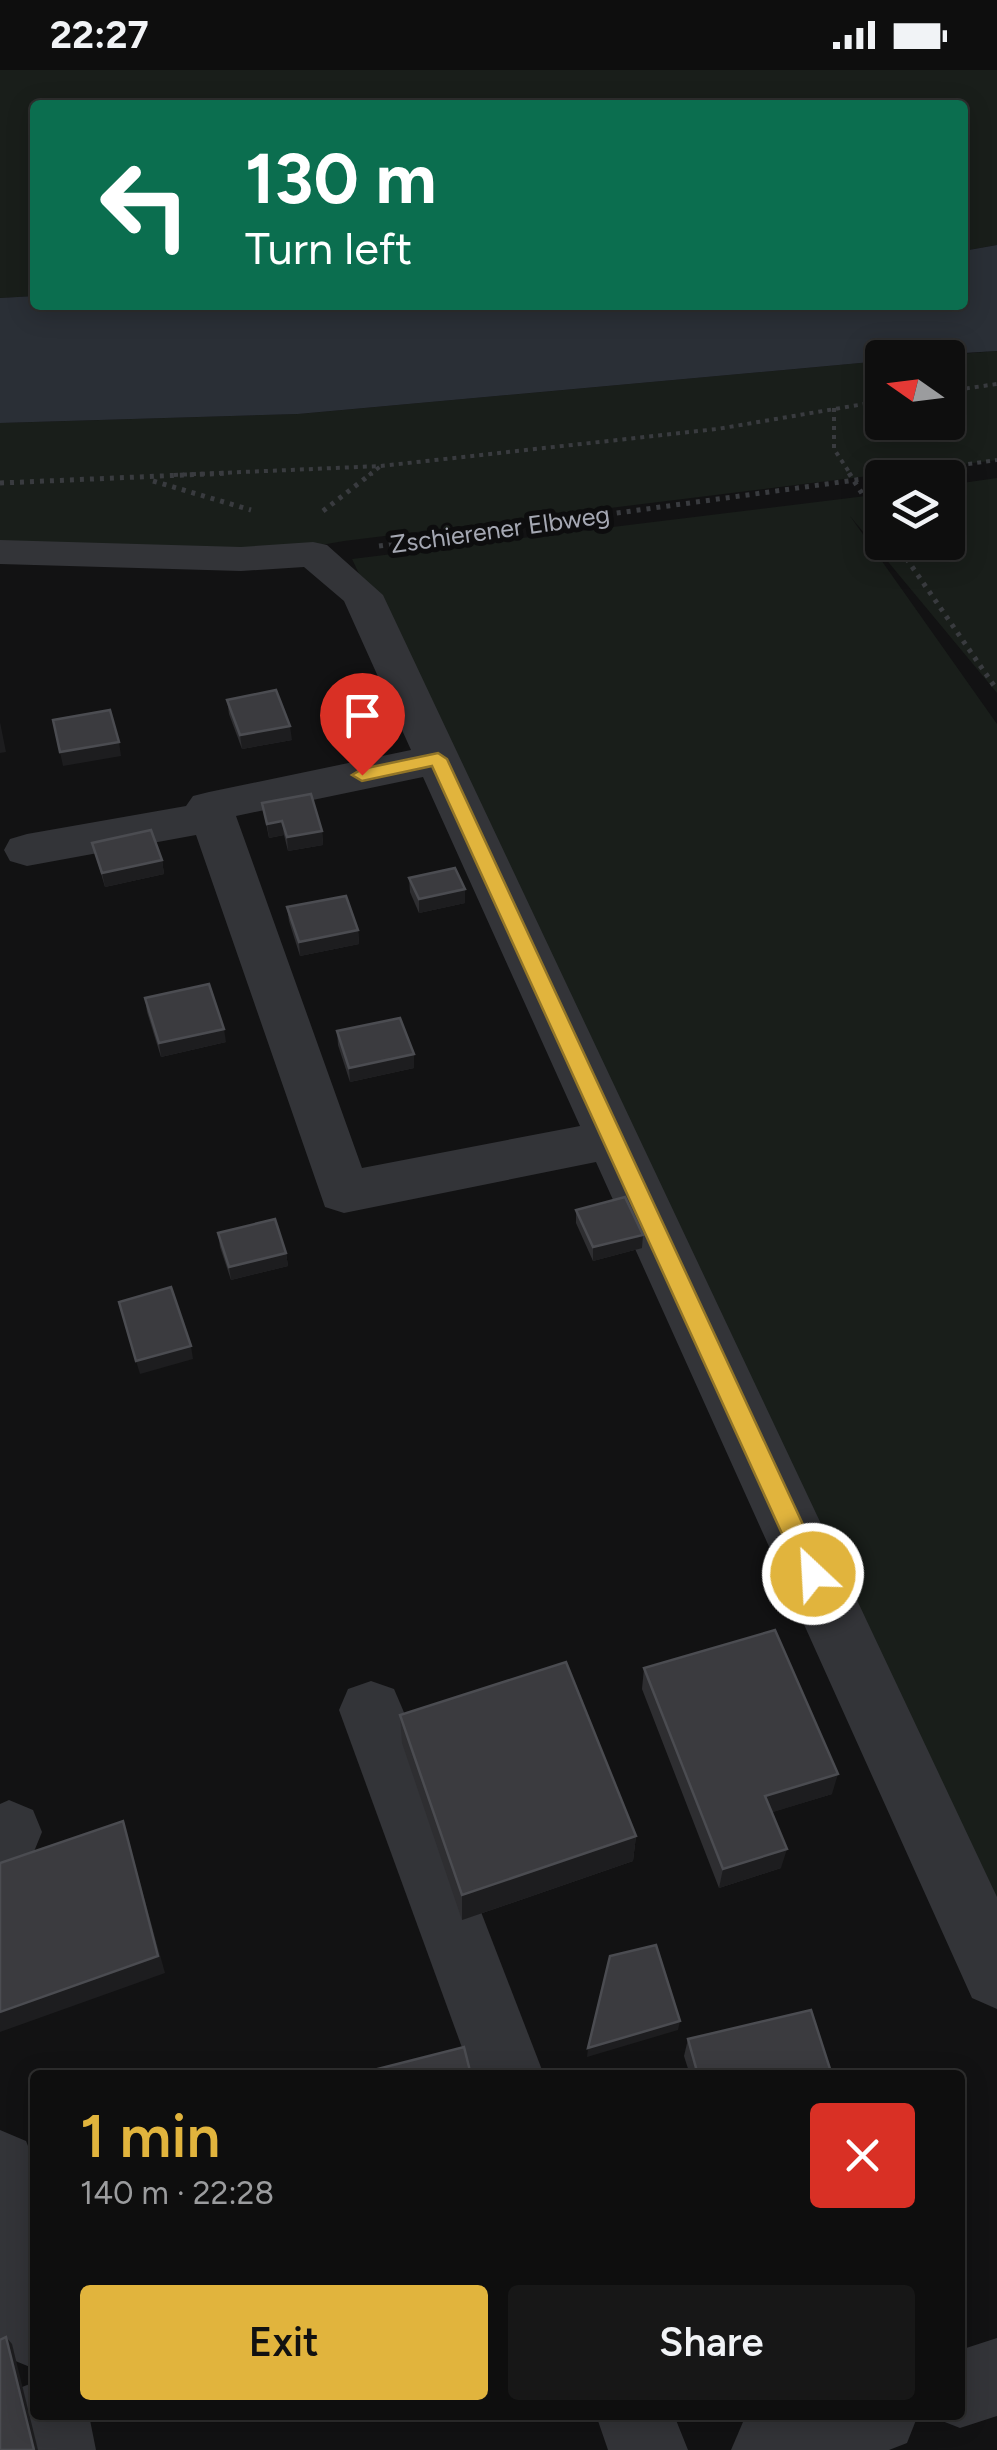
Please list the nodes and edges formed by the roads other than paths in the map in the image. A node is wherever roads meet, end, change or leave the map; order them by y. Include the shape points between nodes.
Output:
1 (0, 552) edge
2 (438, 759) junction
3 (213, 817) junction
4 (27, 850) dead end
5 (612, 1139) junction
6 (371, 1710) dead end
7 (997, 1974) edge
8 (506, 2070) edge
9 (0, 2167) edge
10 (30, 2308) edge
11 (997, 2376) edge
12 (965, 2387) edge
13 (51, 2420) edge
14 (637, 2420) edge
15 (864, 2420) edge
16 (56, 2450) edge
17 (648, 2450) edge
18 (772, 2450) edge

1 - 2 street via 240,558 308,545 362,595
2 - 3 street via 209,807
2 - 5 street
3 - 4 street
3 - 5 street via 344,1192
5 - 7 street
6 - 8 street
9 - 10 street
11 - 12 street
13 - 16 street
14 - 17 street
15 - 18 street

